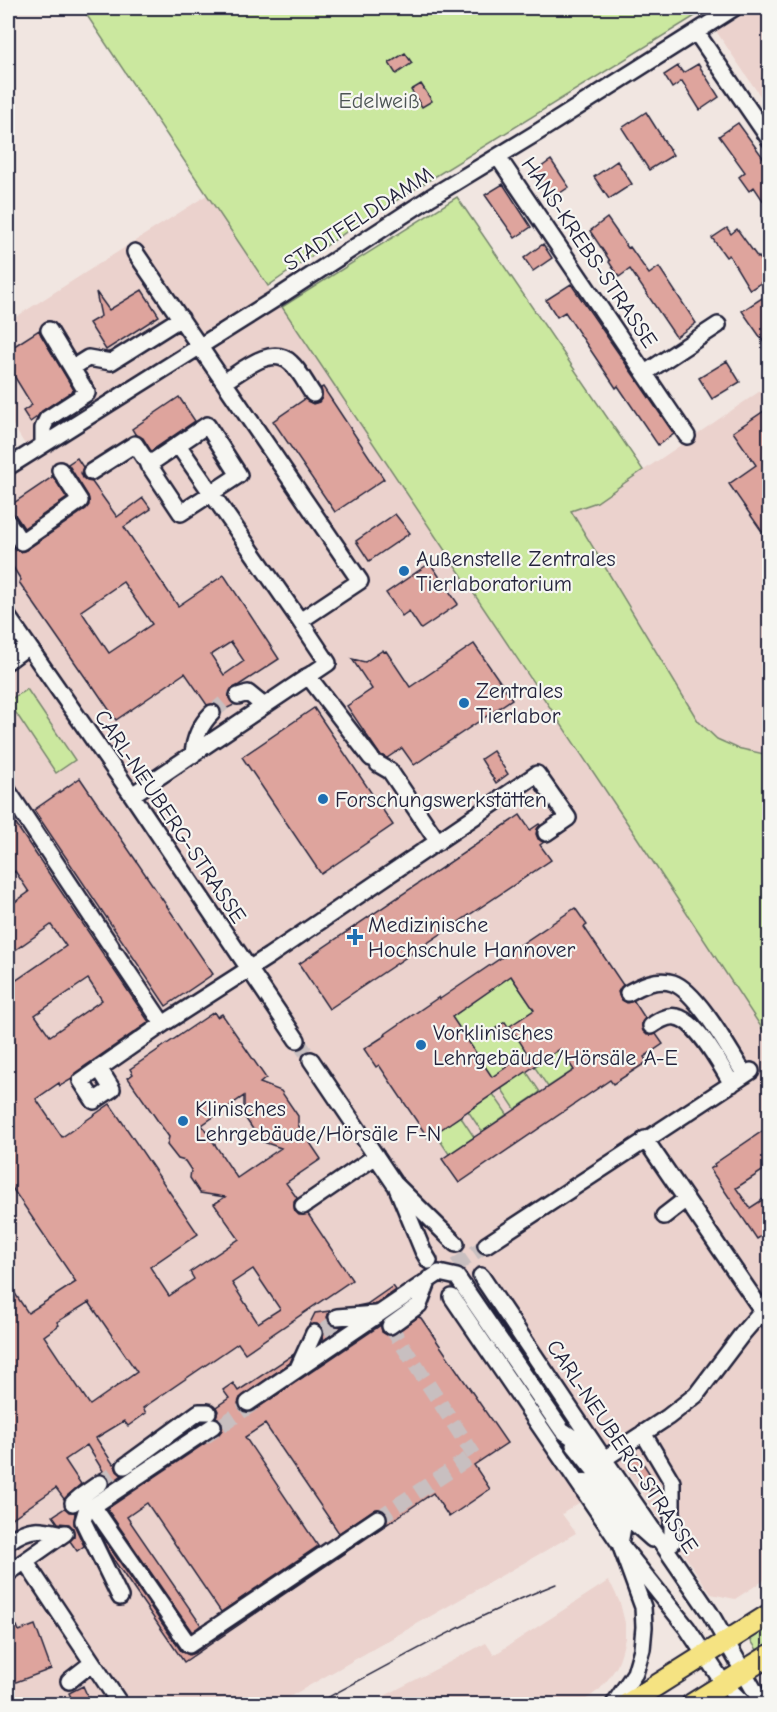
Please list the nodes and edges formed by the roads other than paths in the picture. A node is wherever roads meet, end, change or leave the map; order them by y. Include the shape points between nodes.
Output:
1 (734, 8) edge
2 (696, 32) junction
3 (770, 140) edge
4 (498, 157) junction
5 (135, 252) dead end
6 (181, 318) junction
7 (718, 325) dead end
8 (49, 330) dead end
9 (199, 346) junction
10 (72, 368) junction
11 (645, 373) junction
12 (224, 382) junction
13 (313, 394) dead end
14 (687, 436) dead end
15 (43, 444) junction
16 (178, 445) junction
17 (148, 465) junction
18 (8, 467) edge
19 (60, 470) dead end
20 (91, 472) dead end
21 (211, 493) junction
22 (8, 522) edge
23 (8, 617) edge
24 (300, 621) junction
25 (27, 647) junction
26 (8, 661) edge
27 (308, 676) junction
28 (238, 696) dead end
29 (264, 706) junction
30 (212, 713) tunnel mouth
31 (193, 755) junction
32 (8, 791) edge
33 (132, 795) junction
34 (546, 833) dead end
35 (438, 842) junction
36 (249, 969) junction
37 (628, 993) dead end
38 (163, 1024) junction
39 (651, 1026) dead end
40 (297, 1040) tunnel mouth
41 (311, 1060) tunnel mouth
42 (99, 1068) dead end
43 (732, 1084) junction
44 (645, 1139) junction
45 (376, 1155) junction
46 (394, 1183) junction
47 (686, 1199) junction
48 (303, 1206) dead end
49 (664, 1216) dead end
50 (456, 1244) dead end
51 (486, 1245) tunnel mouth
52 (429, 1261) dead end
53 (481, 1276) dead end
54 (429, 1280) junction
55 (452, 1297) dead end
56 (379, 1313) junction
57 (337, 1317) tunnel mouth
58 (765, 1317) edge
59 (390, 1326) dead end
60 (314, 1333) tunnel mouth
61 (298, 1368) junction
62 (248, 1403) tunnel mouth
63 (562, 1430) junction
64 (643, 1433) junction
65 (603, 1459) junction
66 (125, 1466) tunnel mouth
67 (100, 1484) tunnel mouth
68 (73, 1503) dead end
69 (93, 1506) junction
70 (378, 1518) tunnel mouth
71 (11, 1540) dead end
72 (620, 1544) junction
73 (669, 1547) junction
74 (25, 1561) junction
75 (8, 1573) edge
76 (120, 1597) dead end
77 (770, 1614) edge
78 (726, 1641) junction
79 (705, 1655) junction
80 (770, 1655) edge
81 (92, 1662) junction
82 (744, 1672) junction
83 (69, 1681) dead end
84 (724, 1684) junction
85 (120, 1704) edge
86 (614, 1704) edge
87 (627, 1704) edge
88 (692, 1704) edge
89 (744, 1704) edge
90 (762, 1704) edge

1 - 2 street, STADTFELDDAMM
2 - 3 street
2 - 4 street, STADTFELDDAMM
4 - 9 street, STADTFELDDAMM
4 - 11 street, HANS-KREBS-STRASSE
5 - 6 street
6 - 9 street
6 - 10 street via 111,362 88,358
7 - 11 street, HANS-KREBS-STRASSE
8 - 10 street
9 - 12 street
9 - 15 street, STADTFELDDAMM
10 - 15 street via 87,393 47,418
11 - 14 street, HANS-KREBS-STRASSE
12 - 13 street via 273,355 294,364
12 - 24 street via 360,581
15 - 18 street, STADTFELDDAMM
16 - 17 street
16 - 21 street
16 - 21 street via 207,425 239,475
17 - 20 street via 135,444
17 - 21 street via 181,513
19 - 22 street via 80,501 21,542
21 - 24 street
23 - 25 street, CARL-NEUBERG-STRASSE
24 - 27 street via 328,663
25 - 26 street
25 - 33 street, CARL-NEUBERG-STRASSE
27 - 29 street
27 - 35 street via 374,761 390,771
28 - 29 street via 248,693
29 - 31 street
30 - 31 street via 197,732
31 - 33 street
32 - 38 street
33 - 36 street, CARL-NEUBERG-STRASSE
34 - 35 street via 568,818 537,774
35 - 36 street
36 - 38 street
36 - 40 street, CARL-NEUBERG-STRASSE
37 - 43 street via 661,981 687,991 748,1073
38 - 42 street
39 - 43 street via 669,1017 688,1021
41 - 45 street
43 - 44 street
44 - 47 street
44 - 51 street
45 - 46 street
45 - 48 street
46 - 50 street
46 - 52 street
47 - 49 street
47 - 58 street
53 - 65 street, CARL-NEUBERG-STRASSE
54 - 56 street
54 - 59 street via 419,1305
54 - 63 street via 439,1273 457,1277
55 - 72 street
56 - 57 street
56 - 61 street
58 - 64 street via 737,1341 696,1395
60 - 61 street
61 - 62 street
63 - 65 street
63 - 73 street via 634,1523
64 - 65 street
64 - 73 street via 672,1482
65 - 73 street, CARL-NEUBERG-STRASSE
66 - 69 street via 199,1412 210,1419
67 - 68 street
69 - 70 street via 189,1645
69 - 76 street via 86,1511 83,1521
71 - 74 street via 22,1532 41,1528 64,1533
72 - 79 street
72 - 86 street via 643,1607 644,1627 634,1673
73 - 78 street, CARL-NEUBERG-STRASSE
74 - 75 street
74 - 81 street
77 - 78 main road
78 - 79 main road
78 - 82 street, CARL-NEUBERG-STRASSE
79 - 84 street
79 - 87 main road
80 - 82 main road
81 - 83 street
81 - 85 street
82 - 84 main road
82 - 90 street, CARL-NEUBERG-STRASSE
84 - 88 main road
84 - 89 street

